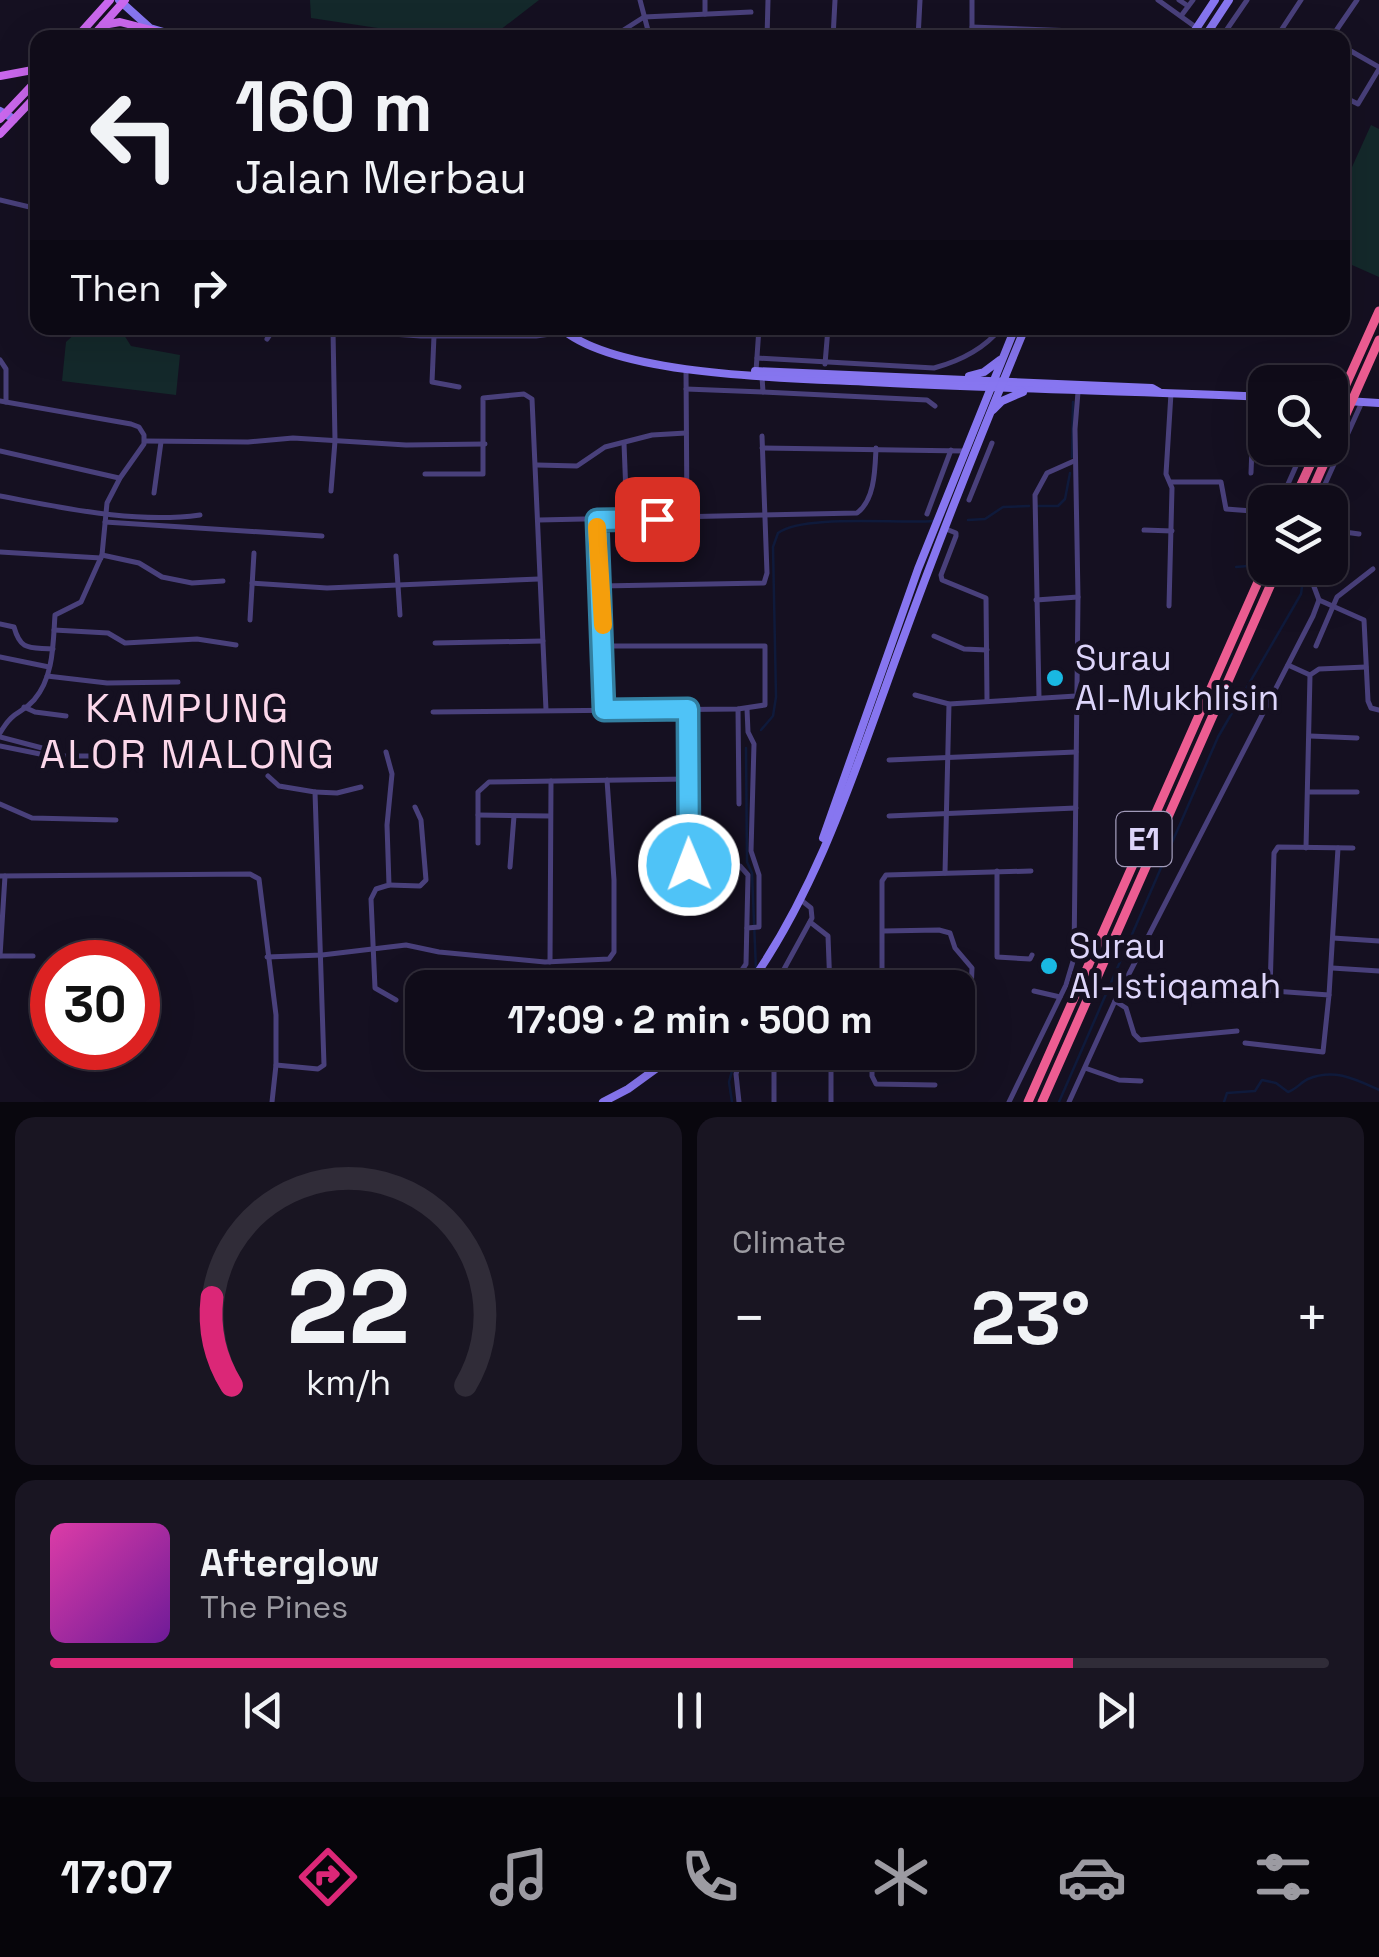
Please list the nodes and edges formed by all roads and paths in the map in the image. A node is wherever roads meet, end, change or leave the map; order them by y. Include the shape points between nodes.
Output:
1 (110, 0) edge
2 (640, 0) edge
3 (705, 0) edge
4 (768, 0) edge
5 (835, 0) edge
6 (920, 0) edge
7 (972, 0) edge
8 (1158, 0) edge
9 (1179, 0) edge
10 (1215, 0) edge
11 (1229, 0) edge
12 (1246, 0) edge
13 (1302, 0) edge
14 (1356, 0) edge
15 (122, 1) edge
16 (1190, 3) edge
17 (750, 12) dead end
18 (705, 14) junction
19 (1181, 16) junction
20 (644, 17) junction
21 (103, 25) junction
22 (972, 27) joint
23 (1197, 28) joint
24 (83, 30) edge
25 (98, 30) edge
26 (151, 30) edge
27 (156, 30) edge
28 (624, 30) edge
29 (648, 30) edge
30 (767, 30) edge
31 (833, 30) edge
32 (918, 30) edge
33 (993, 30) edge
34 (1209, 30) edge
35 (1226, 30) edge
36 (1281, 30) edge
37 (1336, 30) edge
38 (1350, 51) edge
39 (1379, 68) edge
40 (30, 70) edge
41 (0, 76) edge
42 (30, 88) edge
43 (1350, 100) edge
44 (0, 102) edge
45 (30, 102) edge
46 (8, 114) edge
47 (0, 134) edge
48 (0, 200) edge
49 (30, 207) edge
50 (1379, 311) edge
51 (269, 335) edge
52 (333, 335) edge
53 (420, 335) edge
54 (540, 335) edge
55 (574, 335) edge
56 (759, 335) edge
57 (827, 335) edge
58 (994, 335) edge
59 (1014, 335) edge
60 (1021, 335) edge
61 (434, 336) junction
62 (267, 339) dead end
63 (1379, 340) edge
64 (757, 358) junction
65 (1007, 359) junction
66 (0, 360) edge
67 (825, 364) junction
68 (686, 369) junction
69 (759, 374) junction
70 (808, 378) junction
71 (1348, 380) edge
72 (952, 382) junction
73 (1026, 382) junction
74 (996, 384) junction
75 (459, 386) dead end
76 (686, 389) junction
77 (1032, 390) junction
78 (1155, 390) junction
79 (763, 392) junction
80 (1078, 392) junction
81 (1171, 392) junction
82 (806, 394) junction
83 (1248, 397) edge
84 (3, 401) edge
85 (1348, 401) edge
86 (1362, 402) junction
87 (1379, 403) edge
88 (935, 406) dead end
89 (978, 414) junction
90 (988, 418) junction
91 (686, 434) junction
92 (762, 436) dead end
93 (145, 441) junction
94 (334, 441) junction
95 (161, 442) junction
96 (624, 442) junction
97 (992, 443) dead end
98 (485, 444) junction
99 (762, 448) junction
100 (876, 448) junction
101 (950, 450) junction
102 (0, 451) edge
103 (964, 451) junction
104 (1075, 461) junction
105 (536, 465) junction
106 (1251, 465) edge
107 (1251, 473) dead end
108 (426, 474) dead end
109 (120, 478) junction
110 (962, 480) junction
111 (1170, 482) junction
112 (1315, 485) edge
113 (1325, 485) edge
114 (976, 486) junction
115 (331, 490) dead end
116 (154, 493) dead end
117 (0, 496) edge
118 (970, 500) dead end
119 (1248, 510) edge
120 (105, 513) junction
121 (928, 514) dead end
122 (200, 515) dead end
123 (765, 517) junction
124 (686, 519) junction
125 (540, 520) junction
126 (597, 520) junction
127 (627, 520) junction
128 (105, 522) junction
129 (943, 528) junction
130 (1144, 530) dead end
131 (1172, 531) junction
132 (1348, 532) edge
133 (1359, 534) dead end
134 (322, 536) dead end
135 (0, 552) edge
136 (254, 553) dead end
137 (396, 556) dead end
138 (102, 557) junction
139 (1373, 568) dead end
140 (539, 579) junction
141 (223, 581) dead end
142 (252, 582) junction
143 (398, 584) junction
144 (1256, 585) edge
145 (1270, 585) edge
146 (1313, 585) edge
147 (601, 586) junction
148 (1078, 597) junction
149 (1036, 600) junction
150 (1319, 600) junction
151 (1333, 605) junction
152 (1169, 606) dead end
153 (400, 615) dead end
154 (250, 620) dead end
155 (0, 624) edge
156 (54, 630) junction
157 (934, 636) dead end
158 (543, 641) junction
159 (435, 643) dead end
160 (236, 645) dead end
161 (604, 646) junction
162 (1316, 646) dead end
163 (53, 650) junction
164 (987, 650) junction
165 (0, 656) edge
166 (49, 666) junction
167 (1288, 666) junction
168 (1366, 667) junction
169 (1310, 675) junction
170 (47, 676) junction
171 (178, 682) dead end
172 (916, 696) dead end
173 (1039, 696) junction
174 (1077, 696) junction
175 (987, 700) junction
176 (949, 704) junction
177 (24, 707) junction
178 (688, 709) junction
179 (738, 709) junction
180 (747, 709) junction
181 (546, 710) junction
182 (604, 710) junction
183 (1379, 710) edge
184 (433, 712) dead end
185 (66, 716) dead end
186 (0, 735) edge
187 (1310, 736) junction
188 (1357, 738) dead end
189 (0, 746) edge
190 (46, 749) dead end
191 (386, 752) dead end
192 (1076, 752) junction
193 (93, 756) dead end
194 (947, 758) junction
195 (889, 760) dead end
196 (268, 776) dead end
197 (688, 779) junction
198 (607, 780) junction
199 (551, 781) junction
200 (361, 787) dead end
201 (315, 792) junction
202 (1309, 792) junction
203 (1357, 792) dead end
204 (0, 804) edge
205 (739, 804) dead end
206 (415, 808) dead end
207 (1076, 808) junction
208 (947, 814) junction
209 (478, 815) junction
210 (514, 816) junction
211 (551, 816) junction
212 (890, 816) dead end
213 (116, 820) dead end
214 (478, 843) dead end
215 (1306, 848) junction
216 (1338, 848) junction
217 (1352, 848) dead end
218 (819, 857) junction
219 (510, 868) dead end
220 (997, 870) junction
221 (1031, 871) dead end
222 (946, 873) junction
223 (3, 876) edge
224 (388, 885) junction
225 (801, 900) junction
226 (810, 922) junction
227 (751, 928) junction
228 (882, 932) junction
229 (1333, 938) junction
230 (1379, 941) edge
231 (375, 950) junction
232 (322, 955) junction
233 (1032, 955) dead end
234 (1, 956) edge
235 (30, 956) edge
236 (267, 957) junction
237 (550, 962) junction
238 (1331, 968) junction
239 (743, 970) edge
240 (760, 970) edge
241 (782, 970) edge
242 (829, 970) edge
243 (882, 970) edge
244 (972, 970) edge
245 (1379, 971) edge
246 (1247, 989) dead end
247 (1034, 991) dead end
248 (1270, 991) junction
249 (1328, 995) junction
250 (1060, 997) junction
251 (396, 1000) dead end
252 (1116, 1001) junction
253 (1237, 1031) dead end
254 (1245, 1043) dead end
255 (276, 1065) junction
256 (1085, 1068) junction
257 (654, 1070) edge
258 (738, 1070) edge
259 (774, 1070) edge
260 (831, 1070) edge
261 (872, 1070) edge
262 (1141, 1081) dead end
263 (935, 1085) dead end
264 (272, 1102) edge
265 (604, 1102) edge
266 (739, 1102) edge
267 (774, 1102) edge
268 (831, 1102) edge
269 (1010, 1102) edge
270 (1028, 1102) edge
271 (1042, 1102) edge
272 (1069, 1102) edge

1 - 24 main road
2 - 20 street
3 - 18 street
4 - 30 street
5 - 31 street
6 - 32 street
7 - 22 street
8 - 19 street
9 - 16 street
10 - 23 main road
11 - 34 main road
12 - 35 street
13 - 36 street
14 - 37 street
15 - 21 main road
15 - 27 main road
16 - 19 street
17 - 18 street
18 - 20 street
19 - 23 street
20 - 28 street
20 - 29 street
21 - 25 main road
21 - 26 main road
22 - 33 street
38 - 39 street
39 - 43 street via 1358,104
40 - 41 main road
42 - 46 main road
44 - 46 main road
45 - 46 main road
46 - 47 main road
48 - 49 street
50 - 71 highway, bridge
51 - 62 street
52 - 94 street
53 - 61 street
54 - 61 street
55 - 68 main road via 612,353
56 - 64 street
57 - 67 street
58 - 67 street via 981,348 934,368
59 - 65 main road
60 - 65 main road
61 - 75 street via 432,382
63 - 112 highway, bridge
64 - 67 street
64 - 69 street
65 - 72 main road
65 - 73 main road
65 - 74 main road
66 - 84 street via 6,369
68 - 69 main road
68 - 76 street
69 - 70 main road
69 - 72 main road
69 - 79 street
70 - 72 main road
70 - 82 street
72 - 74 main road
72 - 89 main road via 975,398
73 - 74 main road
73 - 78 main road
74 - 77 main road
74 - 89 main road
74 - 90 main road
76 - 79 street
76 - 91 street
77 - 80 main road
77 - 90 main road via 1002,401
78 - 80 main road
78 - 81 main road
79 - 82 street
80 - 104 street
81 - 83 main road
81 - 111 street
82 - 88 street via 928,400
84 - 93 street via 131,424
85 - 86 main road
86 - 87 main road
86 - 113 street
89 - 103 main road
90 - 110 main road
91 - 96 street
91 - 124 street
92 - 99 street
93 - 95 street
93 - 109 street
94 - 95 street
94 - 98 street
94 - 115 street
95 - 116 street
96 - 105 street via 577,466
96 - 127 street
97 - 114 street
98 - 105 street via 484,397 527,394
98 - 108 street via 483,474
99 - 100 street
99 - 123 street
100 - 101 street
100 - 123 street via 874,478 861,511
101 - 103 street
101 - 121 street
102 - 109 street
103 - 218 main road
104 - 148 street
104 - 149 street via 1047,473 1035,495
105 - 125 street
106 - 107 street
109 - 120 street
110 - 114 street
110 - 129 main road
111 - 119 street via 1221,482 1226,508
111 - 131 street
114 - 118 street
117 - 120 street
120 - 122 street
120 - 128 street
123 - 124 street
123 - 147 street via 764,583
124 - 127 street
125 - 126 street
125 - 140 street
126 - 127 street
126 - 147 street
128 - 134 street
128 - 138 street
129 - 164 street via 956,534 942,580 984,595
129 - 218 main road
130 - 131 street
131 - 152 street
132 - 133 street
135 - 138 street
136 - 142 street
137 - 143 street
138 - 141 street via 139,563 162,577
138 - 156 street via 80,604 55,615
139 - 151 street
140 - 143 street
140 - 158 street
142 - 143 street
142 - 154 street
143 - 153 street
144 - 270 highway, E1
145 - 271 highway, E1
146 - 150 street
147 - 161 street
148 - 149 street
148 - 174 street
149 - 173 street
150 - 151 street
150 - 167 street
151 - 162 street
151 - 168 street via 1364,620
155 - 163 street via 14,627 22,645
156 - 160 street via 108,634 125,643
156 - 163 street
157 - 164 street
158 - 159 street
158 - 181 street
161 - 180 street via 765,646 766,705
161 - 182 street
163 - 166 street
164 - 175 street
165 - 166 street
166 - 170 street
167 - 169 street
167 - 252 street
168 - 169 street
168 - 183 street via 1369,705
169 - 187 street
170 - 171 street
170 - 177 street
172 - 176 street
173 - 174 street
173 - 175 street
174 - 192 street
175 - 176 street
176 - 194 street
177 - 185 street
177 - 186 street
178 - 179 street
178 - 182 street
178 - 197 street
179 - 180 street
179 - 205 street
180 - 227 street via 754,744 752,851 760,880
181 - 182 street
181 - 184 street
186 - 190 street
187 - 188 street
187 - 202 street
189 - 193 street
191 - 224 street via 392,774
192 - 194 street
192 - 207 street
194 - 195 street
194 - 208 street
196 - 201 street via 279,786
197 - 198 street
197 - 227 street via 689,865 746,869
198 - 199 street
198 - 237 street via 614,952 611,958
199 - 209 street via 488,782 478,792
199 - 211 street
200 - 201 street
201 - 232 street
202 - 203 street
202 - 215 street
204 - 213 street via 32,818
206 - 224 street via 422,820 426,880 420,886
207 - 208 street
207 - 250 street via 1075,948
208 - 212 street
208 - 222 street
209 - 210 street
209 - 214 street
210 - 211 street
210 - 219 street
211 - 237 street
215 - 216 street
215 - 248 street via 1278,848 1273,856
216 - 217 street
216 - 229 street
218 - 225 main road
220 - 221 street
220 - 222 street
220 - 233 street via 998,957
222 - 228 street via 886,874
223 - 234 street
223 - 236 street via 250,874 262,884
224 - 231 street via 372,896
225 - 226 street via 813,912
225 - 240 main road
226 - 241 street
226 - 242 street via 828,936
227 - 239 street
228 - 243 street
228 - 244 street via 950,933
229 - 230 street
229 - 238 street
231 - 232 street
231 - 237 street via 412,945
231 - 251 street via 375,988
232 - 236 street
232 - 255 street via 324,1063 318,1069
234 - 235 street
236 - 255 street
238 - 245 street
238 - 249 street
246 - 248 street
247 - 250 street
248 - 249 street
249 - 254 street via 1323,1052
250 - 269 street
252 - 253 street via 1140,1040
252 - 256 street
255 - 264 street
256 - 262 street
256 - 272 street
257 - 265 main road
258 - 266 street
259 - 267 street
260 - 268 street
261 - 263 street via 876,1084

